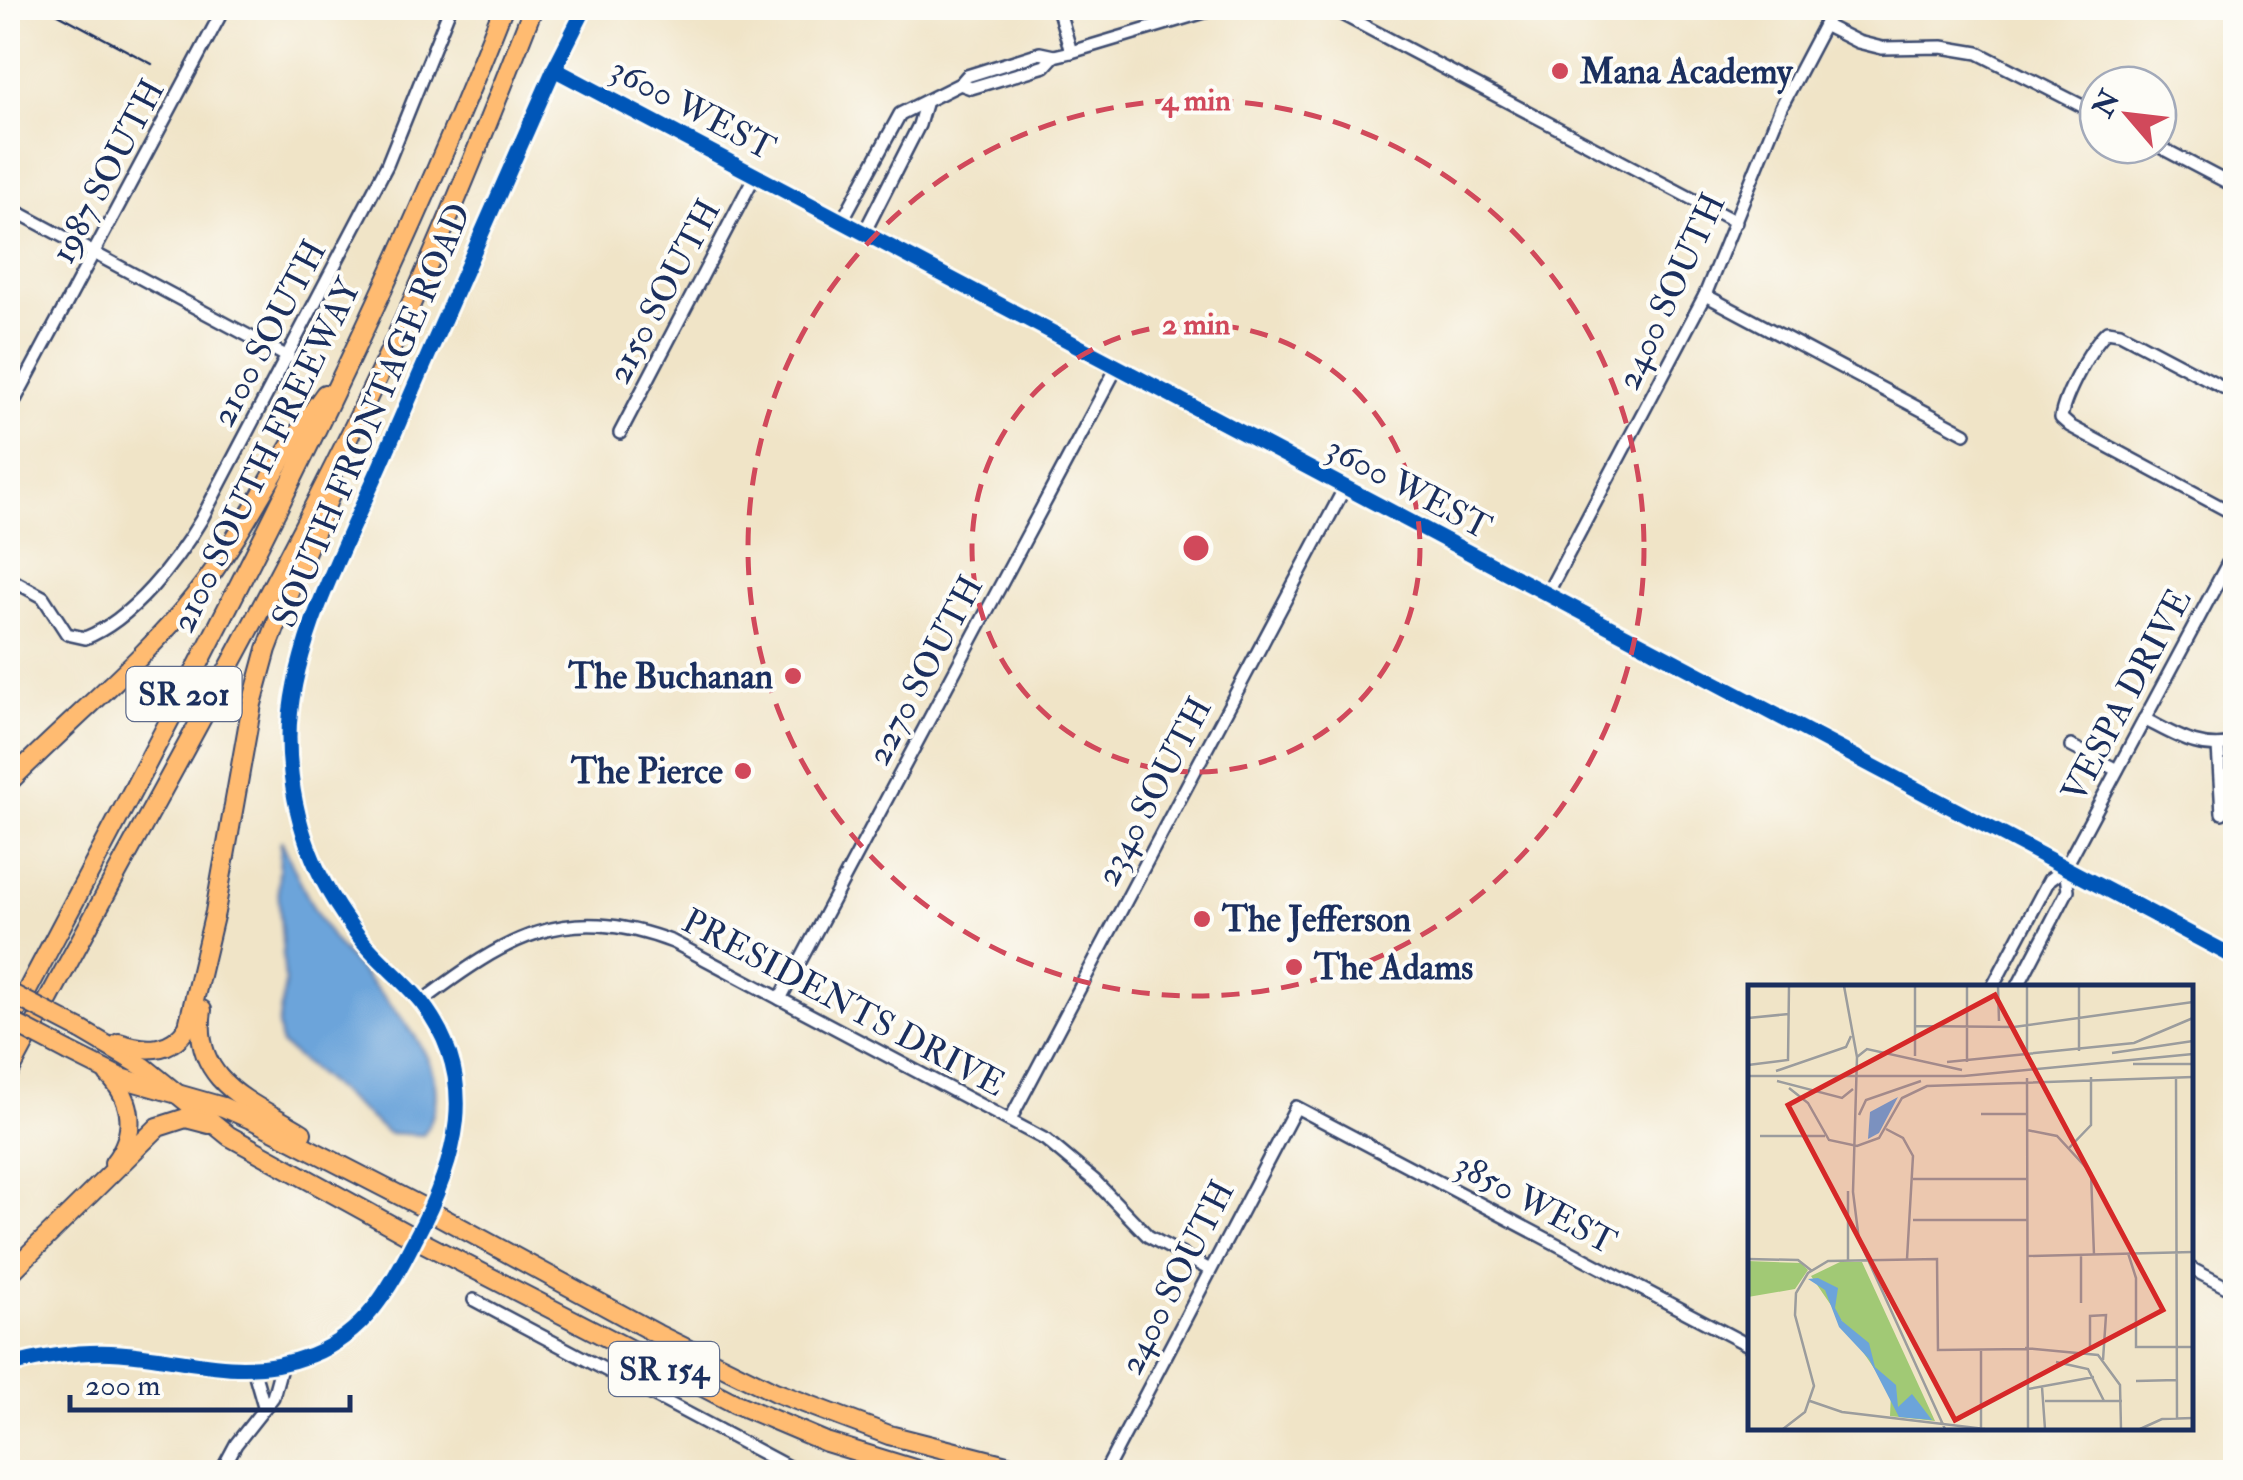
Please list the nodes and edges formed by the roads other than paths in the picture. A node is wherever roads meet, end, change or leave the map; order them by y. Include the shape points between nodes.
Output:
1 (224, 8) edge
2 (503, 8) edge
3 (533, 8) edge
4 (585, 8) edge
5 (1058, 8) edge
6 (1218, 8) edge
7 (1330, 8) edge
8 (1833, 8) edge
9 (447, 9) edge
10 (1824, 25) junction
11 (1071, 52) junction
12 (554, 69) junction
13 (924, 104) junction
14 (2078, 104) edge
15 (2178, 157) edge
16 (755, 175) junction
17 (2236, 187) edge
18 (8, 207) edge
19 (842, 221) junction
20 (1736, 222) junction
21 (864, 233) junction
22 (95, 254) junction
23 (1705, 295) junction
24 (288, 357) junction
25 (352, 357) junction
26 (1117, 366) junction
27 (2236, 394) edge
28 (8, 412) edge
29 (361, 412) junction
30 (620, 433) dead end
31 (1966, 433) dead end
32 (1345, 487) junction
33 (2236, 515) edge
34 (2236, 548) edge
35 (8, 578) edge
36 (1547, 594) junction
37 (2144, 719) junction
38 (2236, 742) edge
39 (2071, 746) dead end
40 (2218, 747) junction
41 (2117, 770) junction
42 (11, 779) edge
43 (2222, 813) dead end
44 (2065, 868) junction
45 (215, 912) junction
46 (2236, 958) edge
47 (1994, 985) edge
48 (2019, 985) edge
49 (8, 992) edge
50 (780, 999) junction
51 (422, 1002) junction
52 (8, 1024) edge
53 (81, 1030) junction
54 (104, 1071) junction
55 (8, 1075) edge
56 (176, 1094) junction
57 (1296, 1108) joint
58 (1010, 1120) junction
59 (215, 1126) junction
60 (395, 1192) junction
61 (430, 1211) junction
62 (416, 1239) junction
63 (1210, 1270) junction
64 (2193, 1270) edge
65 (8, 1275) edge
66 (2236, 1292) edge
67 (474, 1300) dead end
68 (1748, 1345) edge
69 (282, 1364) junction
70 (8, 1366) edge
71 (253, 1368) junction
72 (264, 1406) junction
73 (221, 1472) edge
74 (798, 1472) edge
75 (924, 1472) edge
76 (1034, 1472) edge
77 (1105, 1472) edge

1 - 22 street, 1987 SOUTH
2 - 25 highway, 2100 SOUTH FREEWAY / SR 201
3 - 29 highway, 2100 SOUTH FREEWAY / SR 201
4 - 12 street, SOUTH FRONTAGE ROAD
5 - 11 street
6 - 11 street
7 - 20 street
8 - 10 street, 2400 SOUTH
9 - 24 street, 2100 SOUTH via 386,165
10 - 14 street via 1882,48 1942,46 1978,53
10 - 20 street, 2400 SOUTH via 1781,107
11 - 13 street via 971,88 960,84
12 - 16 street, 3600 WEST
12 - 51 street, SOUTH FRONTAGE ROAD via 352,530 294,686 290,774 314,864 362,940
13 - 19 street via 900,114
13 - 21 street
15 - 17 street
16 - 19 street, 3600 WEST
16 - 30 street, 2150 SOUTH
18 - 22 street
19 - 21 street, 3600 WEST
20 - 23 street, 2400 SOUTH
21 - 26 street, 3600 WEST
22 - 24 street
22 - 28 street, 1987 SOUTH
23 - 31 street
23 - 36 street, 2400 SOUTH
24 - 35 street, 2100 SOUTH via 201,520 156,584 122,613 93,635 76,638 43,597
25 - 42 highway via 192,600 139,660
25 - 52 highway, 2100 SOUTH FREEWAY / SR 201 via 207,650
26 - 32 street, 3600 WEST
26 - 50 street, 2270 SOUTH
27 - 33 street via 2107,331 2061,418
29 - 45 highway via 268,649
29 - 55 highway, 2100 SOUTH FREEWAY / SR 201
32 - 36 street, 3600 WEST
32 - 58 street, 2340 SOUTH
34 - 37 street, VESPA DRIVE
36 - 44 street, 3600 WEST
37 - 40 street via 2189,742
37 - 41 street, VESPA DRIVE
38 - 40 street
39 - 41 street
40 - 43 street
41 - 44 street, VESPA DRIVE
44 - 46 street, 3600 WEST
44 - 47 street via 2049,880
44 - 48 street via 2068,890
45 - 53 highway via 194,1012 177,1040 143,1050
45 - 60 highway via 199,1028 212,1072
49 - 53 highway, SR 154, bridge
50 - 51 street, PRESIDENTS DRIVE via 673,942 600,925 524,936 479,958
50 - 58 street, PRESIDENTS DRIVE
51 - 61 street, SOUTH FRONTAGE ROAD via 453,1071 459,1125
52 - 54 highway, SR 154, bridge
53 - 56 highway, SR 154
54 - 56 highway, SR 154
54 - 65 highway via 129,1109 124,1148
56 - 59 highway, SR 154
56 - 60 highway, SR 154 via 240,1114
57 - 63 street, 2400 SOUTH
57 - 68 street, 3850 WEST
58 - 63 street, PRESIDENTS DRIVE via 1060,1150 1148,1236
59 - 62 highway, SR 154
59 - 65 highway via 186,1118 158,1127
60 - 61 highway, SR 154
61 - 62 street, SOUTH FRONTAGE ROAD
61 - 76 highway, SR 154 via 775,1392 889,1435
62 - 69 street, SOUTH FRONTAGE ROAD via 357,1328
62 - 75 highway, SR 154 via 734,1403 826,1442
63 - 77 street, 2400 SOUTH
64 - 66 street
67 - 74 street
69 - 71 street, SOUTH FRONTAGE ROAD
69 - 72 street
70 - 71 street, SOUTH FRONTAGE ROAD via 95,1351
71 - 72 street
72 - 73 street

